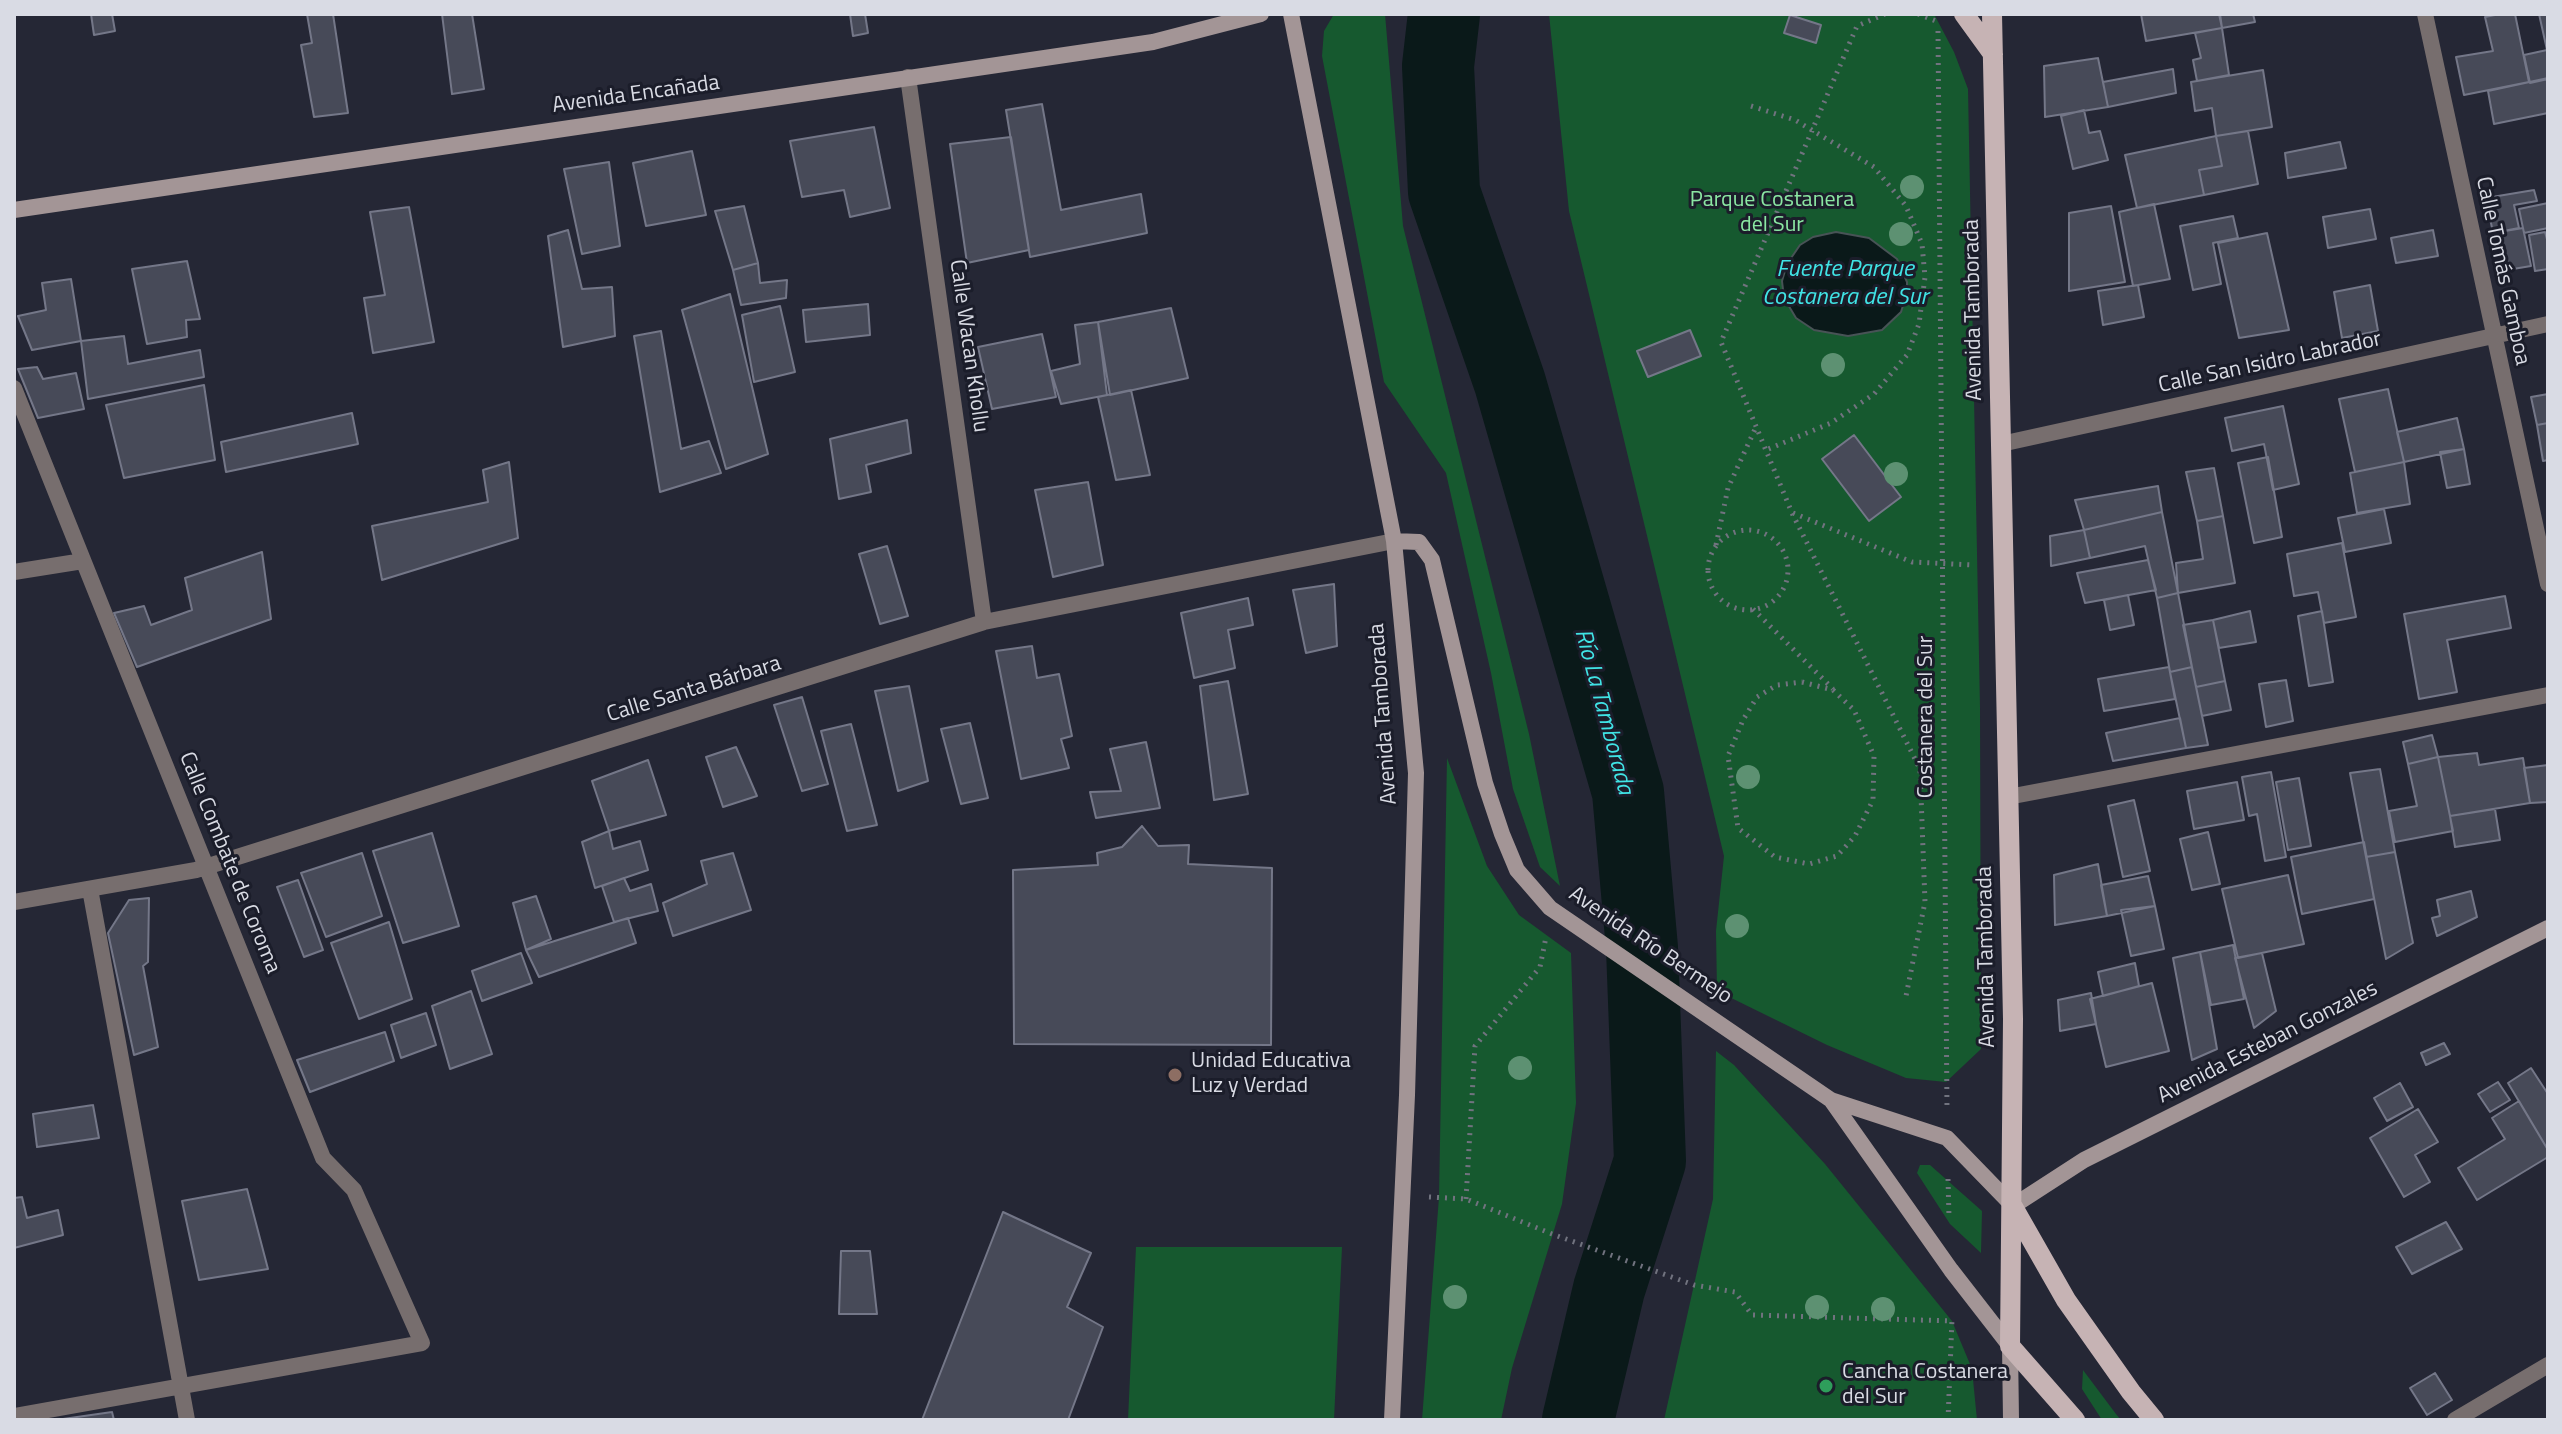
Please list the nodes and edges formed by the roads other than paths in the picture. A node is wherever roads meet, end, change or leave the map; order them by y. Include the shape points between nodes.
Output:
1 (1261, 14) edge
2 (1291, 14) edge
3 (1964, 14) edge
4 (1992, 14) edge
5 (2425, 14) edge
6 (1993, 54) junction
7 (908, 77) junction
8 (14, 210) edge
9 (2548, 324) edge
10 (2494, 337) junction
11 (14, 388) edge
12 (2001, 444) junction
13 (1394, 541) junction
14 (83, 561) junction
15 (14, 572) edge
16 (2548, 584) edge
17 (984, 622) junction
18 (2548, 695) edge
19 (2008, 797) junction
20 (207, 867) junction
21 (90, 889) junction
22 (14, 902) edge
23 (2548, 928) edge
24 (1831, 1100) junction
25 (2013, 1206) junction
26 (2010, 1346) junction
27 (2548, 1365) edge
28 (181, 1386) junction
29 (14, 1416) edge
30 (187, 1420) edge
31 (1392, 1420) edge
32 (2011, 1420) edge
33 (2075, 1420) edge
34 (2154, 1420) edge
35 (2455, 1420) edge

1 - 7 main road, Avenida Encañada via 1153,42
2 - 13 main road, Avenida Tamborada
3 - 6 main road
4 - 6 main road, Avenida Tamborada
5 - 10 street, Calle Tomás Gamboa
6 - 12 main road, Avenida Tamborada
7 - 8 main road, Avenida Encañada
7 - 17 street, Calle Wacan Khollu
9 - 10 street, Calle San Isidro Labrador
10 - 12 street, Calle San Isidro Labrador
10 - 16 street, Calle Tomás Gamboa
11 - 14 street, Calle Combate de Coroma
12 - 19 main road, Avenida Tamborada
13 - 17 street, Calle Santa Bárbara
13 - 24 main road, Avenida Río Bermejo via 1419,542 1432,560 1485,783 1517,870 1550,908
13 - 31 main road, Avenida Tamborada via 1416,773
14 - 15 street
14 - 20 street, Calle Combate de Coroma
17 - 20 street, Calle Santa Bárbara
18 - 19 street
19 - 25 main road, Avenida Tamborada
20 - 21 street, Calle Santa Bárbara
20 - 28 street, Calle Combate de Coroma via 323,1158 354,1190 422,1343
21 - 22 street, Calle Santa Bárbara
21 - 28 street
23 - 25 main road, Avenida Esteban Gonzales via 2084,1160
24 - 25 main road, Avenida Río Bermejo via 1947,1138
24 - 26 main road, Avenida Río Bermejo
25 - 26 main road, Avenida Tamborada
25 - 34 main road, Avenida Río Bermejo via 2066,1300
26 - 32 main road, Avenida Tamborada
26 - 33 main road, Avenida Río Bermejo
27 - 35 street
28 - 29 street
28 - 30 street

